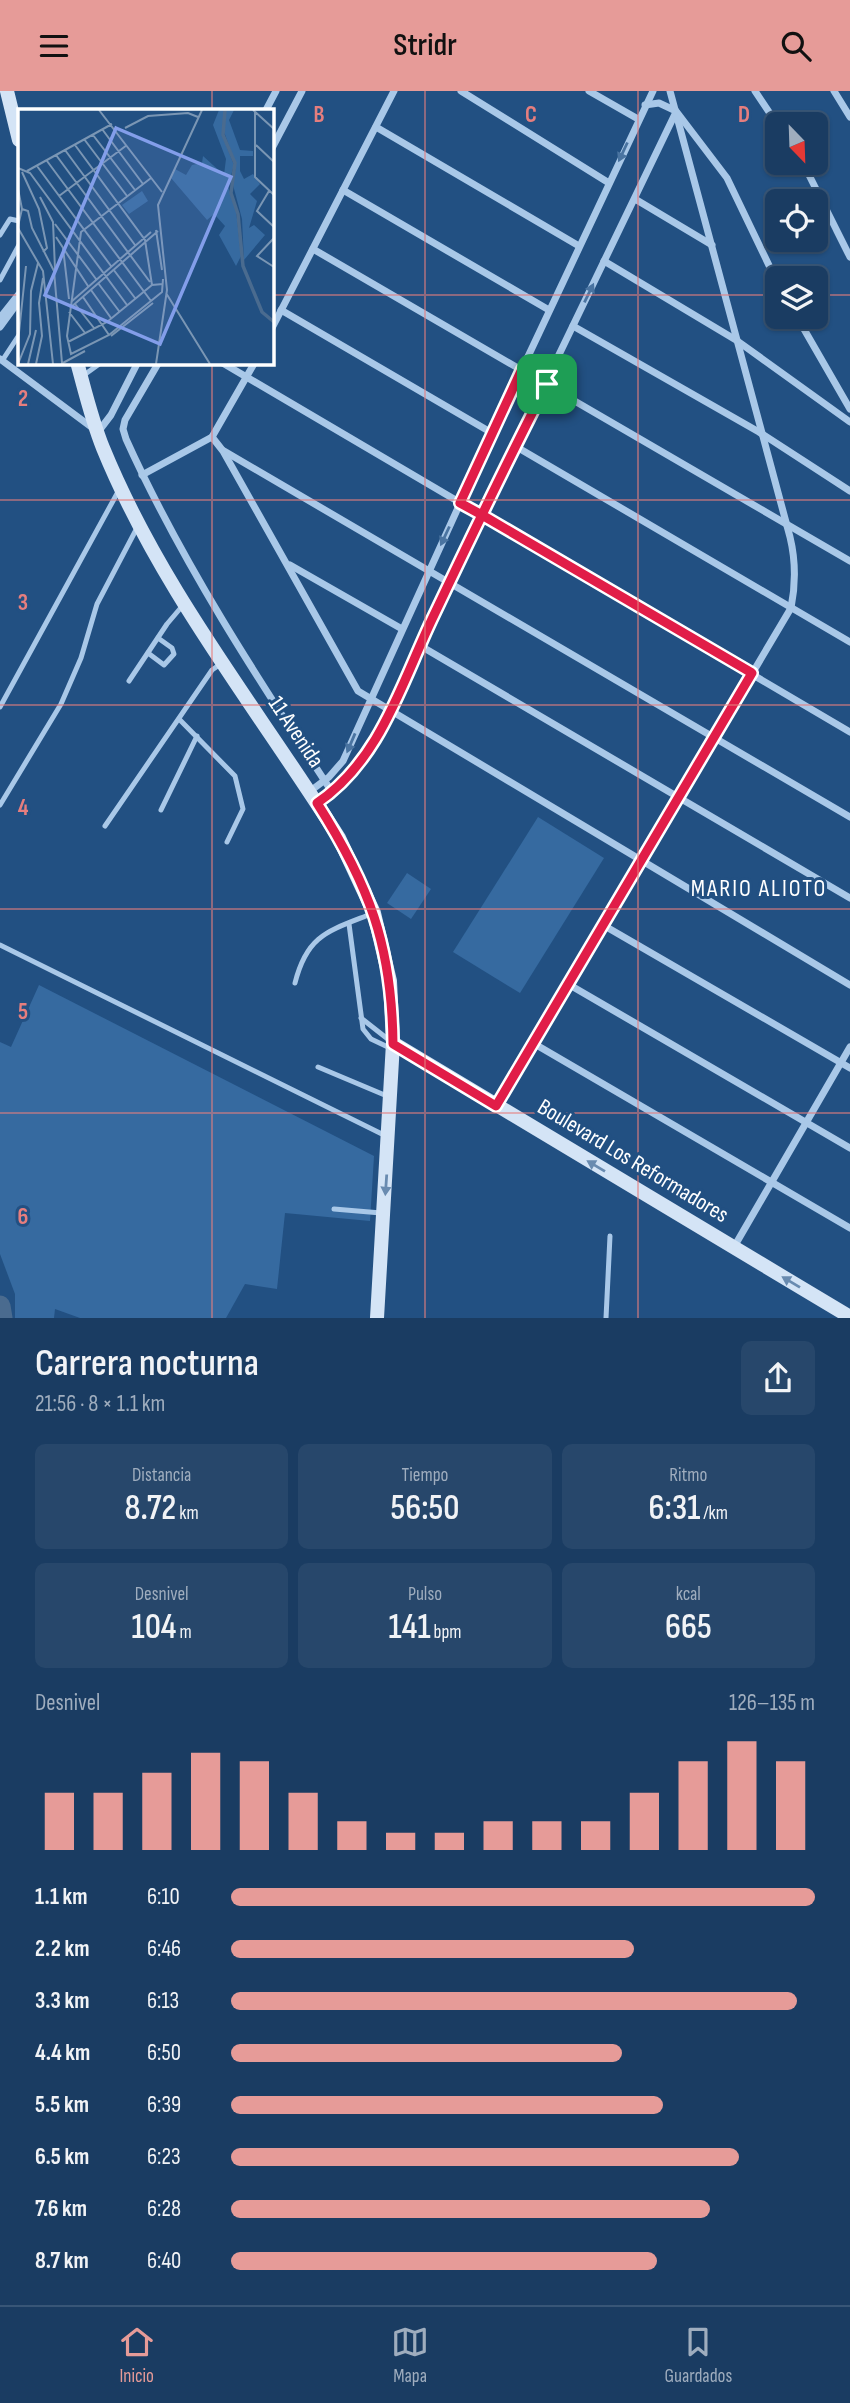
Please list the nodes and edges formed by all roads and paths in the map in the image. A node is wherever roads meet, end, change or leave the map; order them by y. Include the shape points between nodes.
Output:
1 (7, 91) edge
2 (276, 91) edge
3 (302, 91) edge
4 (394, 91) edge
5 (461, 91) edge
6 (589, 91) edge
7 (653, 91) edge
8 (670, 91) edge
9 (755, 91) edge
10 (834, 91) edge
11 (645, 105) junction
12 (267, 109) edge
13 (676, 111) junction
14 (769, 112) edge
15 (850, 117) edge
16 (638, 119) junction
17 (376, 127) junction
18 (18, 136) edge
19 (273, 146) edge
20 (809, 175) edge
21 (609, 183) junction
22 (343, 190) junction
23 (635, 198) junction
24 (18, 221) edge
25 (0, 235) edge
26 (712, 245) junction
27 (18, 246) edge
28 (579, 246) junction
29 (313, 249) junction
30 (850, 257) edge
31 (604, 261) junction
32 (769, 266) edge
33 (0, 280) edge
34 (18, 295) edge
35 (18, 302) edge
36 (282, 310) junction
37 (549, 310) junction
38 (0, 318) edge
39 (273, 326) edge
40 (573, 326) junction
41 (0, 327) edge
42 (804, 329) edge
43 (18, 336) edge
44 (736, 340) junction
45 (1, 360) edge
46 (137, 364) edge
47 (158, 364) edge
48 (225, 364) edge
49 (253, 364) edge
50 (79, 369) edge
51 (522, 369) junction
52 (247, 376) junction
53 (547, 384) junction
54 (850, 409) edge
55 (850, 422) edge
56 (98, 432) junction
57 (760, 432) junction
58 (492, 433) junction
59 (212, 437) junction
60 (515, 446) junction
61 (223, 451) junction
62 (142, 475) junction
63 (120, 487) junction
64 (850, 491) edge
65 (460, 503) junction
66 (482, 515) junction
67 (786, 523) junction
68 (139, 524) junction
69 (850, 561) edge
70 (289, 565) junction
71 (430, 569) junction
72 (450, 581) junction
73 (184, 604) junction
74 (791, 608) junction
75 (402, 629) junction
76 (158, 638) junction
77 (850, 642) edge
78 (419, 645) junction
79 (148, 653) junction
80 (222, 663) junction
81 (752, 673) junction
82 (129, 681) dead end
83 (369, 700) junction
84 (0, 707) edge
85 (391, 712) junction
86 (178, 719) junction
87 (850, 732) edge
88 (197, 736) junction
89 (714, 738) junction
90 (324, 781) junction
91 (332, 792) junction
92 (680, 795) junction
93 (313, 797) junction
94 (0, 805) edge
95 (161, 810) dead end
96 (850, 817) edge
97 (105, 826) dead end
98 (227, 842) dead end
99 (641, 860) junction
100 (850, 898) edge
101 (374, 913) junction
102 (349, 924) junction
103 (603, 925) junction
104 (0, 945) edge
105 (295, 983) dead end
106 (568, 984) junction
107 (850, 985) edge
108 (361, 1019) junction
109 (533, 1043) junction
110 (393, 1047) junction
111 (850, 1047) edge
112 (841, 1062) junction
113 (318, 1067) dead end
114 (850, 1068) edge
115 (389, 1098) junction
116 (496, 1106) junction
117 (806, 1122) junction
118 (389, 1137) junction
119 (850, 1147) edge
120 (772, 1182) junction
121 (334, 1209) dead end
122 (384, 1213) junction
123 (850, 1228) edge
124 (610, 1236) dead end
125 (734, 1248) junction
126 (850, 1317) edge
127 (377, 1318) edge
128 (606, 1318) edge

1 - 18 main road
2 - 12 street
3 - 19 street
4 - 17 street
5 - 21 street
6 - 16 street
7 - 11 street
8 - 13 street
9 - 14 street
10 - 15 street
11 - 13 street via 659,103
11 - 16 street
13 - 23 street
13 - 26 street
13 - 32 street via 727,179
16 -> 21 street
17 - 22 street
17 - 28 street
20 - 30 street
21 - 28 street
22 - 29 street
22 - 37 street
23 - 26 street
23 - 31 street
24 - 25 lane via 10,219
26 - 44 street
27 - 33 lane
28 - 37 street
29 - 36 street
29 - 51 street
40 -> 31 street
31 - 44 street
34 - 38 street
35 - 41 street
36 - 39 street
36 - 58 street
37 - 51 street
40 - 53 street
40 - 57 street
42 - 54 street
43 - 45 lane
44 - 55 street
44 - 57 street
45 - 56 street
46 - 56 street
47 - 62 street via 123,429
48 - 52 street
49 - 52 street
50 - 56 main road, 11 Avenida
51 - 53 street
51 - 58 street
52 - 59 street
52 - 65 street
53 - 60 street
53 - 67 street
56 - 63 main road, 11 Avenida
57 - 64 street
57 - 67 street
58 - 65 street
59 - 61 street
59 - 62 street
60 - 66 street
60 - 74 street
61 - 70 street
61 - 71 street
62 - 90 street via 264,687
63 - 68 main road, 11 Avenida
63 - 84 lane
65 - 66 street
65 -> 71 street
66 - 72 street
66 - 81 street
67 - 69 street
67 - 74 street via 795,568
68 - 73 main road, 11 Avenida
68 - 94 lane via 97,604 61,704
70 - 75 street
70 - 83 street via 358,691
71 - 72 street
71 - 75 street
72 - 78 street
72 - 89 street
73 - 76 lane
73 - 80 main road, 11 Avenida
74 - 77 street
74 - 81 street
75 - 83 street
76 - 79 lane
76 - 79 lane via 174,654 164,665
78 - 85 street
78 - 92 street
79 - 82 lane
80 - 86 lane via 212,670
80 - 93 main road, 11 Avenida
81 - 87 street
81 - 89 street
83 - 85 street
83 -> 90 street via 343,761
85 - 91 street via 359,765
85 - 99 street
86 - 88 lane
86 - 97 lane
88 - 95 lane
88 - 98 lane via 235,776 243,809
89 - 92 street
89 - 96 street
90 - 91 street
90 - 93 street
91 - 93 street
92 - 99 street
92 - 100 street
93 - 101 main road, 11 Avenida via 358,874
99 - 103 street
99 - 107 street
101 - 102 lane
101 - 110 main road, 11 Avenida via 390,981
102 - 105 lane via 309,946
102 - 108 lane
103 - 106 street
103 - 112 street
104 - 118 lane
106 - 109 street
106 - 117 street
108 - 110 lane
108 - 110 lane via 366,1034
109 - 116 street
109 - 120 street
110 - 115 main road, 11 Avenida
110 - 116 main road, Boulevard Los Reformadores
111 - 112 street
112 - 114 street
112 - 117 street
113 - 115 lane
115 - 118 main road, 11 Avenida
125 -> 116 main road, Boulevard Los Reformadores
117 - 119 street
117 - 120 street
118 -> 122 main road, 11 Avenida
120 - 123 street
120 - 125 street
121 - 122 lane
122 - 127 main road, 11 Avenida
124 - 128 lane
126 -> 125 main road, Boulevard Los Reformadores

